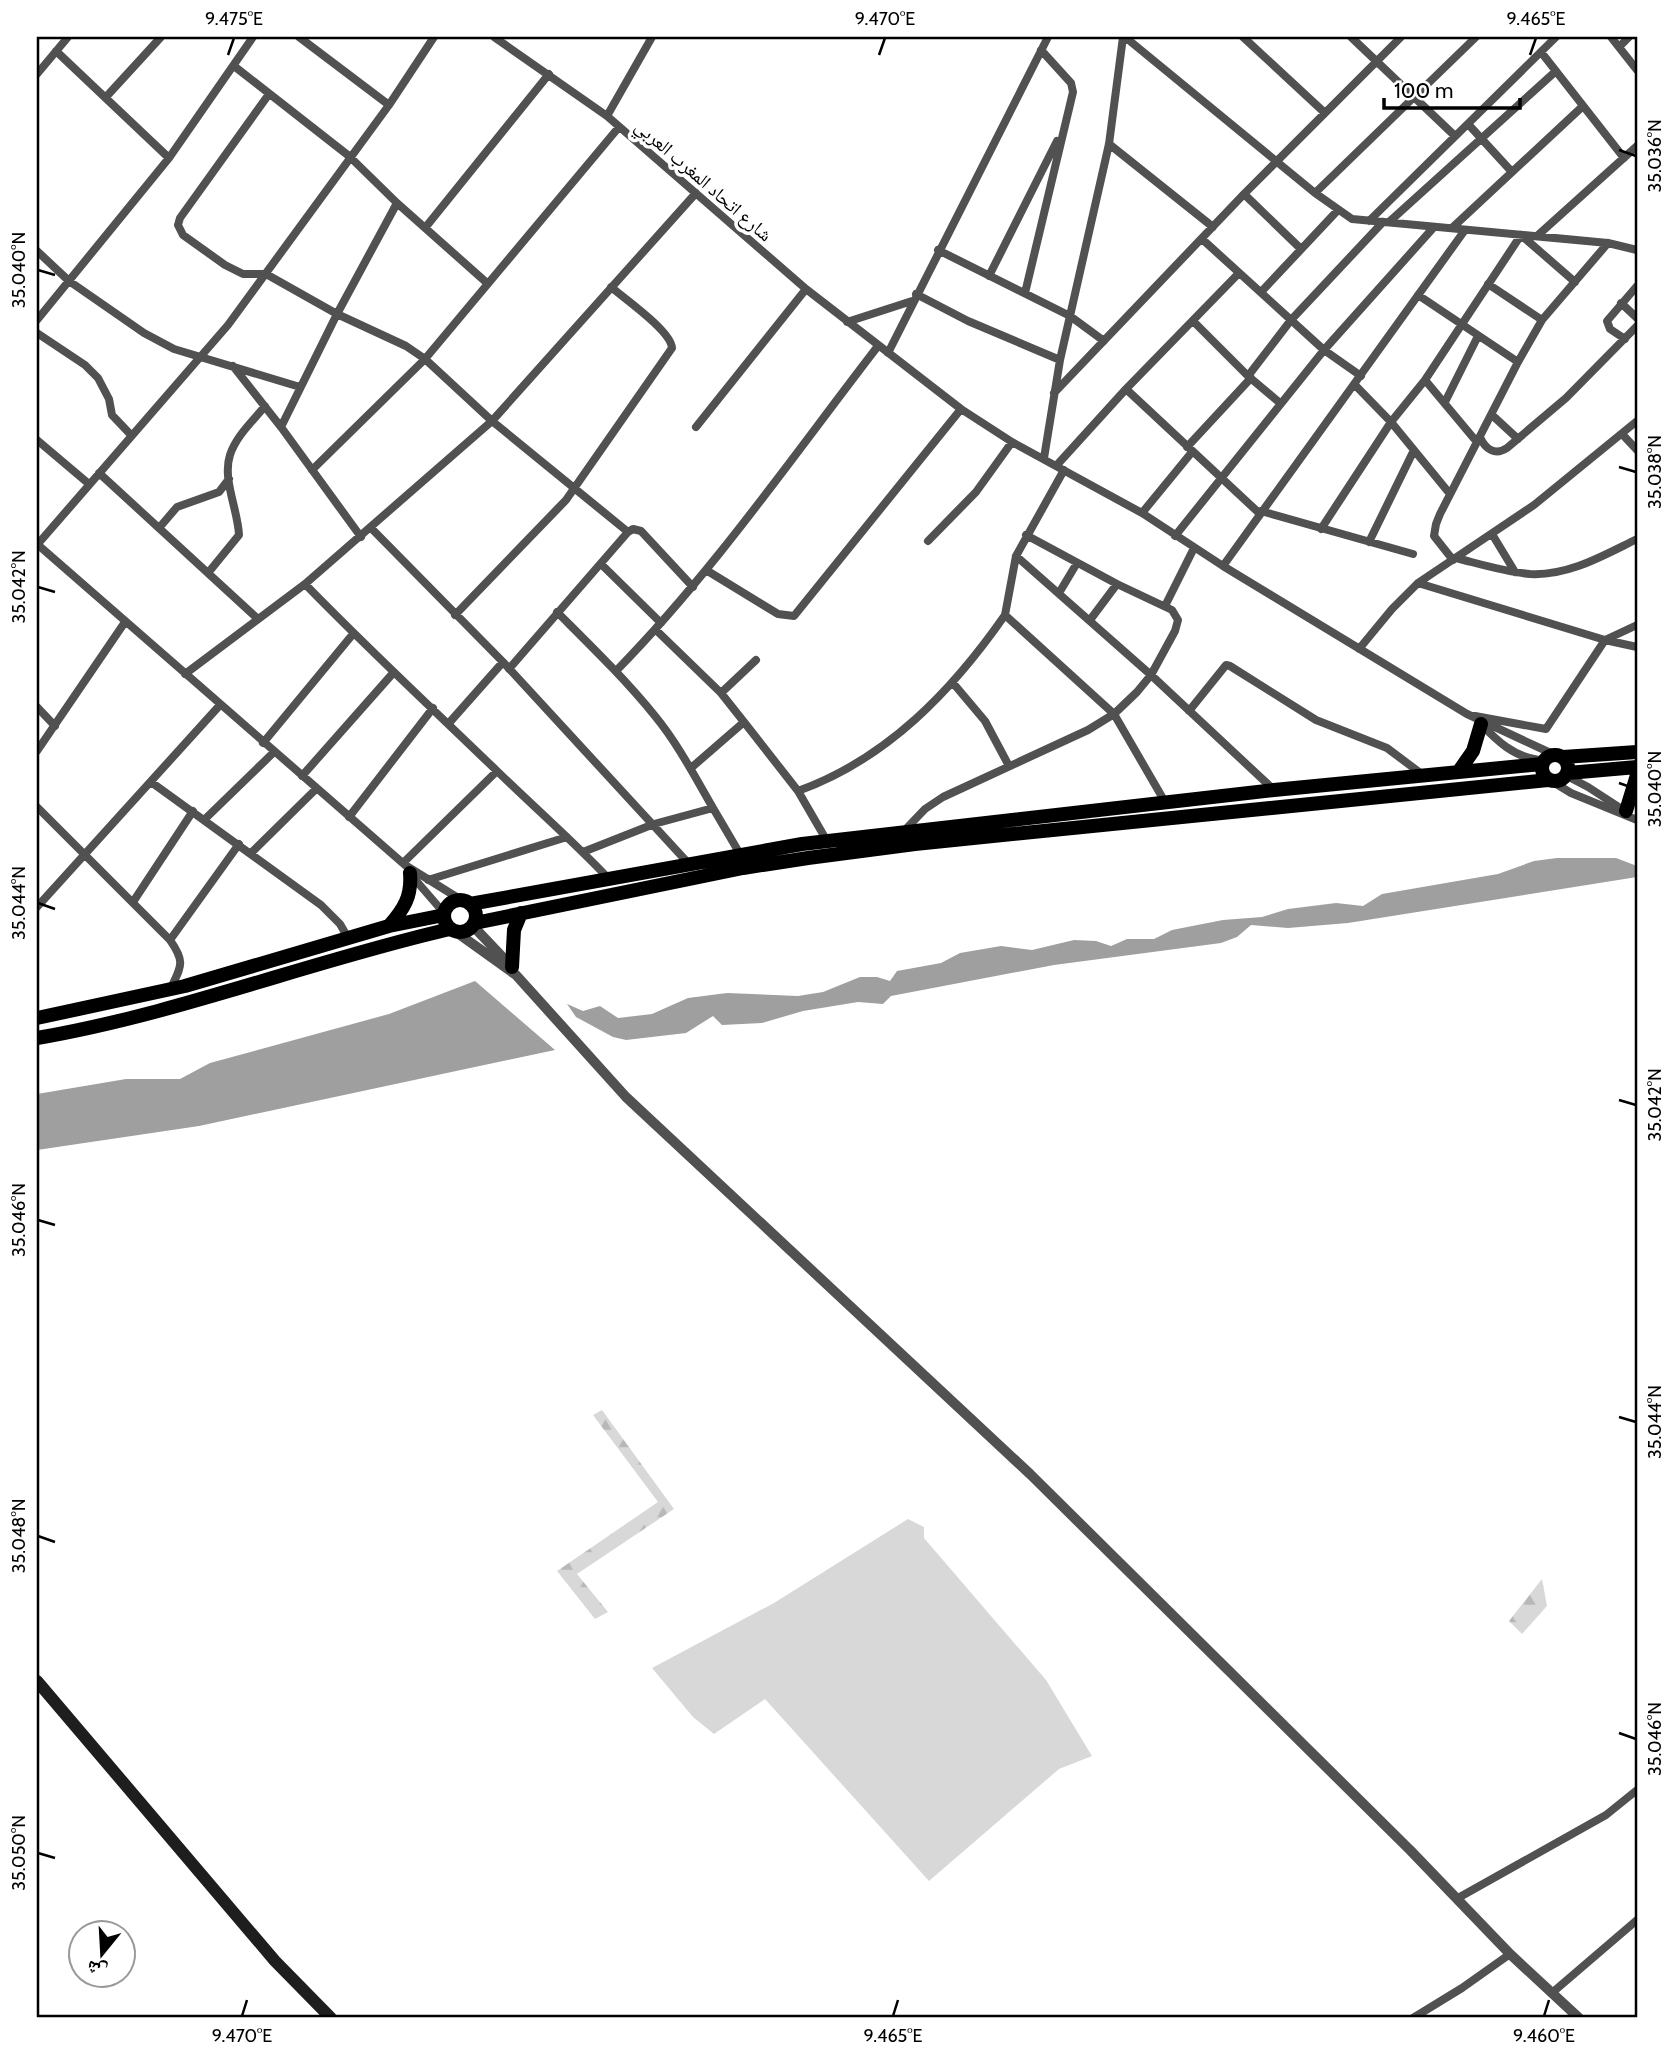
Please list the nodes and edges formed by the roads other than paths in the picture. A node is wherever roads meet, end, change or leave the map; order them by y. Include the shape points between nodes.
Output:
1 (161, 37) edge
2 (252, 37) edge
3 (299, 37) edge
4 (434, 37) edge
5 (494, 37) edge
6 (652, 37) edge
7 (1048, 37) edge
8 (1124, 37) edge
9 (1243, 37) edge
10 (1351, 37) edge
11 (1401, 37) edge
12 (1476, 37) edge
13 (1556, 37) edge
14 (1611, 37) edge
15 (1629, 37) edge
16 (63, 38) edge
17 (1619, 47) junction
18 (1041, 50) junction
19 (56, 51) junction
20 (1541, 52) junction
21 (1376, 61) junction
22 (234, 66) junction
23 (1637, 70) edge
24 (1556, 71) junction
25 (37, 74) edge
26 (549, 74) junction
27 (269, 94) junction
28 (1415, 95) junction
29 (106, 97) junction
30 (389, 105) junction
31 (1583, 106) junction
32 (1325, 113) junction
33 (607, 116) junction
34 (1468, 124) junction
35 (619, 127) junction
36 (1064, 127) junction
37 (1455, 136) junction
38 (1481, 138) junction
39 (1109, 144) junction
40 (1637, 146) edge
41 (349, 156) junction
42 (169, 158) junction
43 (1624, 158) junction
44 (1278, 162) junction
45 (1512, 172) junction
46 (696, 193) junction
47 (1315, 193) junction
48 (1244, 194) junction
49 (397, 203) junction
50 (1339, 210) junction
51 (1369, 220) junction
52 (1386, 222) junction
53 (1213, 227) junction
54 (1434, 227) junction
55 (425, 228) junction
56 (1452, 228) junction
57 (1465, 230) junction
58 (1521, 235) junction
59 (1536, 236) junction
60 (1202, 239) junction
61 (1608, 243) junction
62 (938, 250) junction
63 (1301, 250) junction
64 (1637, 250) edge
65 (37, 251) edge
66 (1239, 273) junction
67 (266, 274) junction
68 (989, 276) junction
69 (69, 281) junction
70 (487, 282) junction
71 (1576, 282) junction
72 (1488, 284) junction
73 (1637, 286) edge
74 (611, 287) junction
75 (806, 289) junction
76 (1261, 292) junction
77 (1025, 293) junction
78 (1418, 295) junction
79 (914, 298) junction
80 (1621, 303) junction
81 (337, 314) junction
82 (1070, 316) junction
83 (1637, 318) edge
84 (37, 320) edge
85 (1291, 320) junction
86 (1542, 320) junction
87 (1193, 321) junction
88 (847, 322) junction
89 (1462, 325) junction
90 (1637, 326) edge
91 (37, 333) edge
92 (1478, 336) junction
93 (1625, 340) junction
94 (1104, 341) junction
95 (877, 346) junction
96 (1324, 350) junction
97 (888, 353) junction
98 (199, 357) junction
99 (425, 359) junction
100 (1060, 360) junction
101 (1518, 362) junction
102 (233, 366) junction
103 (1361, 376) junction
104 (1249, 377) junction
105 (1425, 380) junction
106 (1355, 385) junction
107 (300, 387) junction
108 (1126, 389) junction
109 (1054, 393) junction
110 (1445, 402) junction
111 (1280, 403) junction
112 (265, 406) junction
113 (961, 409) junction
114 (1492, 415) junction
115 (492, 421) junction
116 (1637, 421) edge
117 (1391, 422) junction
118 (281, 426) junction
119 (696, 427) dead end
120 (1622, 434) junction
121 (131, 435) junction
122 (1478, 439) junction
123 (1518, 439) junction
124 (37, 440) edge
125 (1012, 442) junction
126 (1190, 450) junction
127 (1414, 450) junction
128 (1637, 450) edge
129 (1044, 458) junction
130 (1060, 468) junction
131 (312, 470) junction
132 (99, 473) junction
133 (229, 479) junction
134 (1222, 480) junction
135 (89, 484) junction
136 (573, 489) junction
137 (1450, 494) junction
138 (1260, 512) junction
139 (1142, 513) junction
140 (159, 528) junction
141 (371, 528) junction
142 (1321, 529) junction
143 (628, 532) junction
144 (1492, 534) junction
145 (1026, 535) junction
146 (1175, 536) junction
147 (361, 537) junction
148 (1637, 539) edge
149 (928, 541) dead end
150 (1369, 542) junction
151 (37, 545) edge
152 (1194, 548) junction
153 (1413, 554) dead end
154 (1016, 556) junction
155 (1455, 559) junction
156 (1077, 563) junction
157 (601, 564) junction
158 (1223, 566) junction
159 (706, 570) junction
160 (1515, 572) junction
161 (208, 573) junction
162 (1419, 583) junction
163 (305, 584) junction
164 (1117, 584) junction
165 (693, 586) junction
166 (1059, 593) junction
167 (1165, 606) junction
168 (557, 612) junction
169 (456, 615) junction
170 (1004, 615) junction
171 (258, 619) junction
172 (1090, 620) junction
173 (125, 622) junction
174 (1637, 625) edge
175 (659, 626) junction
176 (353, 634) junction
177 (1605, 640) junction
178 (1637, 647) edge
179 (1359, 649) junction
180 (756, 660) dead end
181 (506, 666) junction
182 (616, 671) junction
183 (394, 672) junction
184 (185, 674) junction
185 (1151, 675) junction
186 (953, 683) junction
187 (721, 693) junction
188 (220, 705) junction
189 (37, 707) edge
190 (433, 708) junction
191 (1189, 711) junction
192 (1114, 714) junction
193 (1468, 714) junction
194 (744, 722) junction
195 (1480, 722) junction
196 (449, 723) junction
197 (55, 726) junction
198 (263, 743) junction
199 (37, 751) edge
200 (274, 752) junction
201 (1637, 752) edge
202 (1551, 759) junction
203 (1010, 766) junction
204 (1637, 767) edge
205 (691, 768) junction
206 (497, 771) junction
207 (1459, 771) junction
208 (1423, 775) junction
209 (1637, 775) edge
210 (302, 776) junction
211 (1559, 778) junction
212 (151, 782) junction
213 (316, 789) junction
214 (1274, 790) junction
215 (798, 791) junction
216 (1165, 802) junction
217 (37, 807) edge
218 (713, 808) junction
219 (193, 811) junction
220 (349, 817) junction
221 (1633, 817) edge
222 (205, 819) junction
223 (654, 824) junction
224 (902, 832) junction
225 (567, 836) junction
226 (827, 841) junction
227 (239, 844) junction
228 (583, 852) junction
229 (251, 853) junction
230 (83, 854) junction
231 (740, 854) junction
232 (689, 864) junction
233 (406, 867) junction
234 (609, 879) junction
235 (428, 880) junction
236 (133, 902) junction
237 (466, 902) junction
238 (37, 907) edge
239 (522, 913) junction
240 (444, 914) junction
241 (474, 925) junction
242 (389, 926) junction
243 (453, 931) junction
244 (348, 939) junction
245 (170, 940) junction
246 (514, 971) junction
247 (170, 990) junction
248 (37, 1017) edge
249 (37, 1038) edge
250 (37, 1682) edge
251 (1637, 1790) edge
252 (1458, 1898) junction
253 (1637, 1920) edge
254 (1510, 1954) junction
255 (1553, 1993) junction
256 (331, 2018) edge
257 (1413, 2018) edge
258 (1579, 2018) edge

1 - 29 street
2 - 22 street
3 - 30 street
4 - 30 street
5 - 26 street, شارع اتحاد المغرب العربي
6 - 33 street
7 - 18 street
8 - 39 street
8 - 44 street
9 - 32 street
10 - 21 street
11 - 21 street
12 - 28 street
13 - 20 street
14 - 17 street
15 - 17 street
16 - 19 street
17 - 23 street
18 - 36 street via 1073,88
18 - 62 street
19 - 25 street
19 - 29 street
20 - 24 street
20 - 34 street
21 - 28 street
21 - 32 street
22 - 27 street
22 - 42 street
24 - 31 street
24 - 38 street
26 - 33 street, شارع اتحاد المغرب العربي
26 - 55 street
27 - 41 street
27 - 67 street via 178,225 194,244 233,270
28 - 37 street
28 - 47 street
29 - 42 street
30 - 41 street
31 - 43 street
31 - 45 street
32 - 44 street
33 - 35 street, شارع اتحاد المغرب العربي
34 - 37 street
34 - 38 street
35 - 46 street, شارع اتحاد المغرب العربي
35 - 70 street
36 - 68 street
36 - 77 street
37 - 51 street
38 - 45 street
38 - 52 street
39 - 53 street
39 - 82 street
40 - 43 street
41 - 49 street
41 - 67 street
42 - 69 street
43 - 59 street
44 - 47 street
44 - 48 street
45 - 56 street
46 - 74 street
46 - 75 street, شارع اتحاد المغرب العربي
47 - 50 street
48 - 53 street
48 - 63 street
49 - 55 street
49 - 81 street
50 - 51 street via 1352,219
50 - 63 street
51 - 52 street
52 - 54 street
52 - 85 street
53 - 60 street
54 - 56 street
54 - 96 street
55 - 70 street
56 - 57 street
57 - 58 street
57 - 78 street
58 - 59 street
58 - 71 street
58 - 72 street
59 - 61 street
60 - 66 street
60 - 94 street
61 - 64 street
61 - 71 street
62 - 68 street
62 - 79 street
63 - 76 street
65 - 69 street
66 - 76 street
66 - 87 street
67 - 81 street
67 - 98 street
68 - 77 street
69 - 84 street
69 - 98 street via 144,333
70 - 99 street
71 - 86 street
72 - 86 street
72 - 89 street
73 - 80 street
74 - 115 street
74 - 136 street via 659,328 673,348
75 - 88 street, شارع اتحاد المغرب العربي
75 - 119 street
76 - 85 street
77 - 82 street
78 - 89 street
78 - 103 street
79 - 88 street
79 - 97 street
79 - 100 street
80 - 83 street
80 - 93 street via 1607,324
81 - 99 street
81 - 107 street
82 - 94 street
82 - 100 street
85 - 96 street
85 - 104 street
86 - 101 street
87 - 104 street
87 - 108 street
88 - 95 street, شارع اتحاد المغرب العربي
89 - 92 street
89 - 105 street
90 - 93 street
91 - 121 street via 99,378 112,415
92 - 101 street
92 - 110 street
93 - 123 street
94 - 109 street
95 - 97 street, شارع اتحاد المغرب العربي
95 - 159 street
96 - 103 street
96 - 111 street
97 - 113 street, شارع اتحاد المغرب العربي
98 - 102 street
98 - 121 street
99 - 115 street
99 - 131 street
100 - 109 street
101 - 114 street
102 - 107 street
102 - 112 street
103 - 106 street
104 - 111 street
104 - 126 street
105 - 110 street
105 - 117 street
106 - 117 street
106 - 138 street
107 - 118 street
108 - 126 street
108 - 130 street
109 - 129 street
110 - 122 street
111 - 134 street
112 - 118 street
112 - 133 street via 237,439 229,456
113 - 125 street, شارع اتحاد المغرب العربي
113 - 159 street via 794,616 778,614
114 - 122 street
114 - 123 street
115 - 136 street
115 - 141 street
116 - 120 street
117 - 127 street
117 - 142 street
118 - 131 street
120 - 128 street
120 - 144 street
121 - 132 street
122 - 123 street via 1498,452
122 - 137 street
124 - 135 street
125 - 129 street, شارع اتحاد المغرب العربي
125 - 149 street via 976,492
126 - 134 street
126 - 139 street
127 - 137 street
127 - 150 street
129 - 130 street, شارع اتحاد المغرب العربي
130 - 139 street, شارع اتحاد المغرب العربي
130 - 145 street
131 - 147 street
132 - 135 street
132 - 140 street
133 - 140 street via 219,492 177,507
133 - 161 street via 239,535
134 - 138 street
134 - 146 street
135 - 151 street
136 - 143 street
136 - 169 street
137 - 155 street via 1434,536
138 - 142 street
138 - 158 street
139 - 146 street, شارع اتحاد المغرب العربي
140 - 161 street
141 - 147 street
141 - 169 street
142 - 150 street
143 - 157 street
143 - 165 street via 640,531
144 - 155 street
144 - 160 street
145 - 154 street
145 - 156 street
146 - 152 street, شارع اتحاد المغرب العربي
147 - 163 street
148 - 160 street via 1575,567 1549,573
150 - 153 street
151 - 173 street
152 - 158 street, شارع اتحاد المغرب العربي
152 - 167 street
154 - 166 street
154 - 170 street
155 - 160 street
155 - 162 street
156 - 164 street
156 - 166 street
157 - 168 street
157 - 175 street
158 - 179 street, شارع اتحاد المغرب العربي
159 - 165 street
161 - 171 street
162 - 177 street
162 - 179 street
163 - 171 street
163 - 176 street
164 - 167 street
164 - 172 street
165 - 175 street
166 - 172 street
167 - 185 street via 1175,613 1177,626
168 - 181 street
168 - 182 street
169 - 181 street
170 - 186 street
170 - 192 street
171 - 184 street
172 - 185 street
173 - 184 street
173 - 197 street
174 - 177 street
175 - 182 street
175 - 187 street
176 - 183 street
176 - 198 street
177 - 178 street
177 - 193 street via 1546,729
179 - 193 street, شارع اتحاد المغرب العربي
180 - 187 street
181 - 196 street
181 - 223 street
182 - 205 street via 656,717
183 - 190 street
183 - 210 street
184 - 188 street
185 - 191 street
185 - 192 street
186 - 203 street via 985,721
186 - 215 street via 894,737 843,771
187 - 194 street
188 - 198 street
188 - 212 street
189 - 197 street
190 - 196 street
190 - 220 street
191 - 208 street via 1226,665 1316,720 1387,748
191 - 214 street
192 - 203 street
192 - 216 street
193 - 195 street, شارع اتحاد المغرب العربي
194 - 205 street
194 - 215 street
195 - 202 street
195 - 202 street via 1515,753
195 - 207 main road via 1475,748
196 - 206 street
197 - 199 street
198 - 200 street
200 - 210 street
200 - 222 street
201 - 202 main road
202 - 207 main road
202 - 211 main road via 1568,766
202 - 211 main road via 1542,771
203 - 224 street via 943,797
204 - 211 main road
205 - 218 street
206 - 225 street
206 - 233 street
207 - 208 main road
208 - 214 main road
209 - 221 main road
210 - 213 street
211 - 221 street
211 - 221 street via 1571,793
211 - 239 main road via 915,844 743,868
212 - 219 street
212 - 230 street
213 - 220 street
213 - 229 street
214 - 216 main road
215 - 226 street
216 - 224 main road
217 - 230 street
218 - 223 street
218 - 231 street
219 - 222 street
219 - 236 street
220 - 233 street
222 - 227 street
223 - 228 street
223 - 232 street
224 - 226 main road
225 - 228 street
225 - 235 street
226 - 231 main road
227 - 229 street
227 - 245 street
228 - 234 street
229 - 244 street via 321,905
230 - 236 street
230 - 238 street
231 - 232 main road
232 - 234 main road
233 - 235 street
233 - 240 street
233 - 242 main road via 409,898
234 - 237 main road
235 - 237 street
236 - 245 street
237 - 240 main road via 452,902
237 - 241 main road via 476,913
239 - 241 main road
239 - 246 main road via 514,930
240 - 242 main road
240 - 243 main road
241 - 243 main road via 467,931
241 - 246 street
242 - 244 main road
243 - 246 street
243 - 249 main road via 378,946 124,1021
244 - 247 main road
245 - 247 street via 181,955
246 - 252 street via 626,1097 1030,1474
247 - 248 main road
250 - 256 main road via 275,1961
251 - 252 street via 1606,1815
252 - 254 street
253 - 255 street
254 - 255 street
254 - 257 street
255 - 258 street

